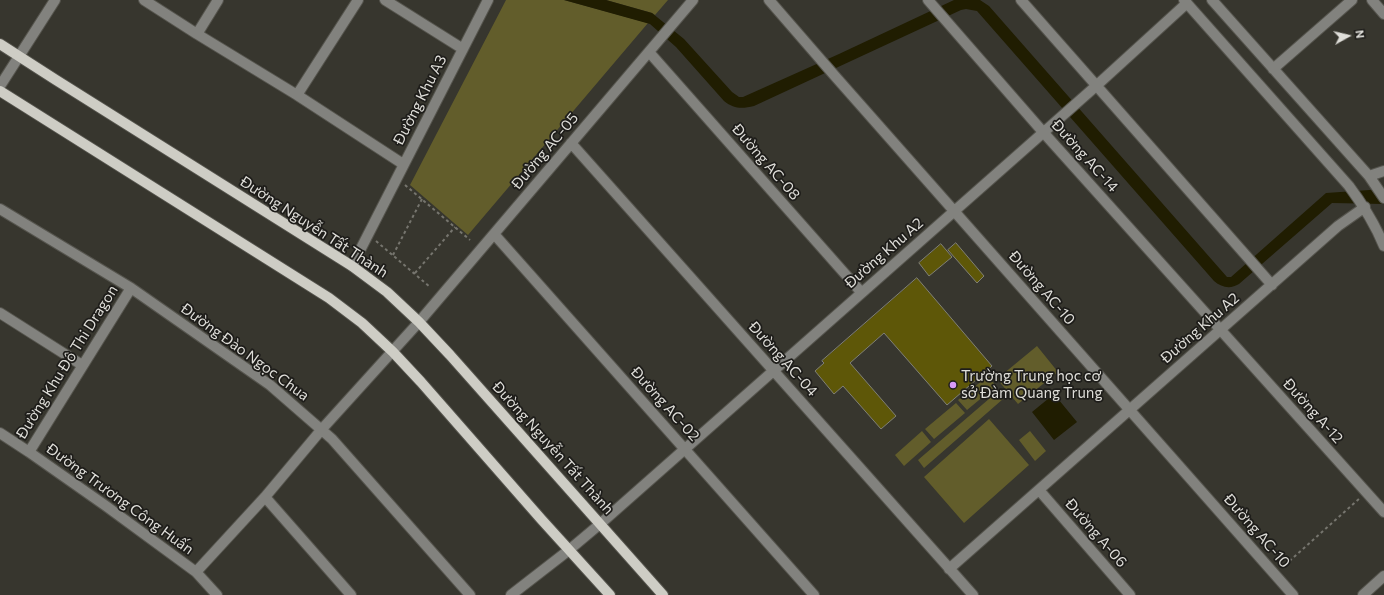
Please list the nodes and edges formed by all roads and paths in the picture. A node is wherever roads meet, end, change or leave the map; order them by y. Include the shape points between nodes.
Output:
1 (55, 0) edge
2 (144, 0) edge
3 (218, 0) edge
4 (358, 0) edge
5 (385, 0) edge
6 (488, 0) edge
7 (693, 0) edge
8 (769, 0) edge
9 (1020, 0) edge
10 (1212, 0) edge
11 (1352, 0) edge
12 (1372, 0) edge
13 (1186, 2) edge
14 (931, 3) edge
15 (1384, 14) edge
16 (196, 34) junction
17 (0, 44) edge
18 (463, 49) junction
19 (649, 52) junction
20 (19, 56) junction
21 (1273, 69) junction
22 (0, 86) edge
23 (1096, 86) junction
24 (0, 91) edge
25 (297, 96) junction
26 (1043, 132) junction
27 (572, 143) junction
28 (403, 164) junction
29 (1384, 171) edge
30 (1368, 176) junction
31 (405, 185) dead end
32 (1384, 198) edge
33 (422, 199) junction
34 (1364, 207) junction
35 (0, 210) edge
36 (954, 211) junction
37 (455, 227) junction
38 (494, 234) junction
39 (470, 240) dead end
40 (376, 241) dead end
41 (1384, 246) edge
42 (393, 256) junction
43 (352, 266) junction
44 (415, 274) junction
45 (1272, 285) junction
46 (430, 287) dead end
47 (131, 288) junction
48 (861, 292) junction
49 (0, 313) edge
50 (419, 322) junction
51 (1221, 330) junction
52 (393, 352) junction
53 (82, 365) junction
54 (773, 370) junction
55 (1129, 409) junction
56 (322, 429) junction
57 (0, 433) edge
58 (684, 449) junction
59 (29, 452) junction
60 (1039, 490) junction
61 (265, 496) junction
62 (1359, 499) dead end
63 (1384, 512) edge
64 (600, 524) junction
65 (569, 550) junction
66 (1285, 566) dead end
67 (949, 569) junction
68 (196, 572) junction
69 (1384, 576) edge
70 (218, 595) edge
71 (351, 595) edge
72 (470, 595) edge
73 (511, 595) edge
74 (610, 595) edge
75 (663, 595) edge
76 (814, 595) edge
77 (973, 595) edge
78 (1130, 595) edge
79 (1293, 595) edge
80 (1363, 595) edge

1 - 20 street
2 - 16 street, Đường Khu A3
3 - 16 street
4 - 25 street
5 - 18 street, Đường Khu A3
6 - 18 street, Đường Khu A3
7 - 19 street, Đường AC-05
8 - 36 street, Đường AC-10
9 - 23 street
10 - 21 street
11 - 21 street
12 - 15 street
13 - 23 street, Đường Khu A2
13 - 34 street via 1349,186
14 - 26 street, Đường AC-14
16 - 25 street, Đường Khu A3
17 - 20 main road, Đường Nguyễn Tất Thành
18 - 28 street, Đường Khu A3
19 - 27 street, Đường AC-05
19 - 48 street, Đường AC-08
20 - 22 street
20 - 43 main road, Đường Nguyễn Tất Thành
21 - 30 street
23 - 26 street, Đường Khu A2
23 - 45 street
24 - 52 main road via 330,298 362,322
25 - 28 street, Đường Khu A3
26 - 36 street, Đường Khu A2
26 - 51 street, Đường AC-14
27 - 38 street, Đường AC-05
27 - 54 street, Đường AC-04
28 - 43 street, Đường Khu A3
29 - 30 street
30 - 32 street
31 - 33 path
33 - 37 path
33 - 42 path
34 - 41 street
34 - 45 street, Đường Khu A2 via 1338,226
35 - 47 street, Đường Đào Ngọc Chua
36 - 48 street, Đường Khu A2
36 - 55 street, Đường AC-10
37 - 39 path
37 - 44 path
38 - 50 street, Đường AC-05
38 - 58 street, Đường AC-02
40 - 42 path
42 - 44 path
43 - 50 main road, Đường Nguyễn Tất Thành via 387,292
44 - 46 path
45 - 51 street, Đường Khu A2
47 - 53 street, Đường Khu Đô Thi Dragon
47 - 56 street, Đường Đào Ngọc Chua via 270,385
48 - 54 street, Đường Khu A2
49 - 53 street
50 - 52 street, Đường AC-05
50 - 64 main road, Đường Nguyễn Tất Thành
51 - 55 street, Đường Khu A2
51 - 63 street, Đường A-12
52 - 56 street, Đường AC-05
52 - 65 main road
53 - 59 street, Đường Khu Đô Thi Dragon
54 - 58 street, Đường Khu A2
54 - 67 street, Đường AC-04
55 - 60 street, Đường Khu A2
55 - 79 street, Đường AC-10
56 - 61 street, Đường AC-05
56 - 72 street, Đường Đào Ngọc Chua
57 - 59 street, Đường Trương Công Huấn
58 - 64 street, Đường Khu A2
58 - 76 street, Đường AC-02
59 - 68 street, Đường Trương Công Huấn
60 - 67 street, Đường Khu A2
60 - 78 street, Đường A-06
61 - 68 street, Đường AC-05
61 - 71 street
62 - 66 path
64 - 65 street, Đường Khu A2
64 - 75 main road, Đường Nguyễn Tất Thành
65 - 73 street, Đường Khu A2
65 - 74 main road
67 - 77 street, Đường AC-04
68 - 70 street, Đường Trương Công Huấn
69 - 80 street

